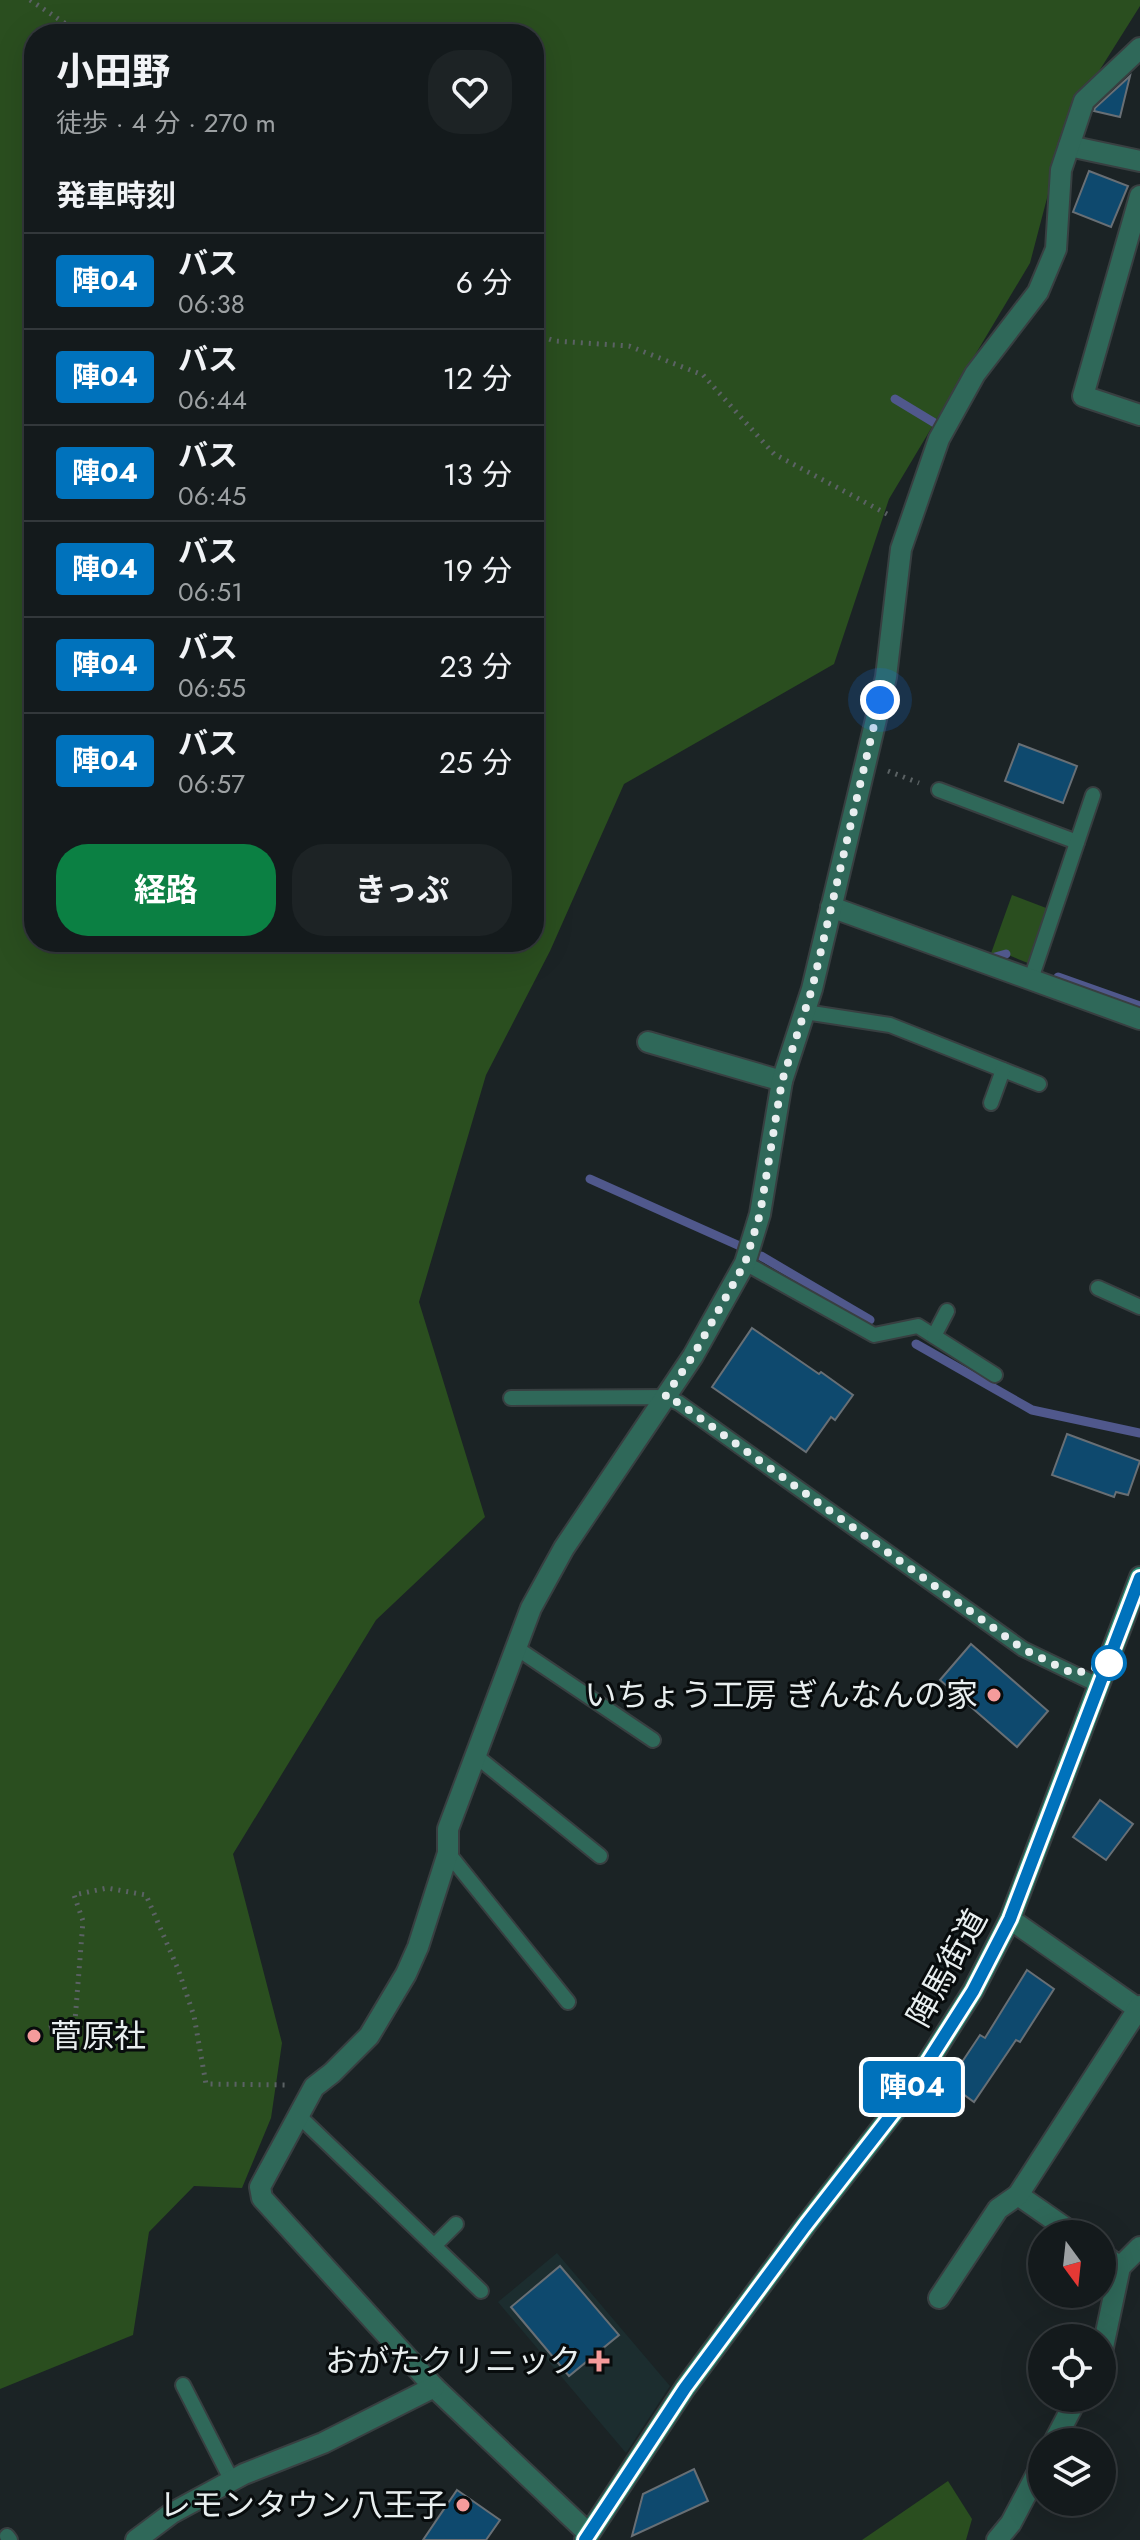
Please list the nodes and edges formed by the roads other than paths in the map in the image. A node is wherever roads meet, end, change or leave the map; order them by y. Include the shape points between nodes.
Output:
1 (1140, 48) edge
2 (1069, 146) junction
3 (1140, 161) edge
4 (1140, 196) edge
5 (1140, 415) edge
6 (939, 790) road end
7 (1093, 795) dead end
8 (1077, 842) junction
9 (831, 907) junction
10 (1031, 979) junction
11 (805, 1012) junction
12 (1140, 1019) edge
13 (648, 1042) dead end
14 (1003, 1070) junction
15 (782, 1081) junction
16 (1039, 1084) dead end
17 (991, 1103) dead end
18 (745, 1263) junction
19 (1098, 1288) dead end
20 (1140, 1307) edge
21 (947, 1311) dead end
22 (934, 1336) junction
23 (995, 1375) dead end
24 (665, 1397) junction
25 (511, 1398) dead end
26 (1140, 1577) edge
27 (515, 1647) junction
28 (1100, 1686) junction
29 (653, 1740) dead end
30 (476, 1756) junction
31 (448, 1853) junction
32 (600, 1856) dead end
33 (1010, 1919) junction
34 (568, 2002) dead end
35 (1139, 2007) edge
36 (300, 2117) junction
37 (1018, 2195) junction
38 (1054, 2220) edge
39 (456, 2224) dead end
40 (434, 2246) junction
41 (1140, 2247) edge
42 (1116, 2264) edge
43 (1120, 2267) junction
44 (481, 2291) dead end
45 (939, 2298) dead end
46 (1108, 2324) edge
47 (183, 2385) dead end
48 (434, 2387) junction
49 (232, 2481) junction
50 (1028, 2491) edge
51 (589, 2538) edge
52 (136, 2540) edge
53 (997, 2540) edge

1 - 2 street via 1084,101
2 - 3 street
2 - 9 street via 1061,170 1056,249 1038,292 975,374 939,439 901,549 886,677
4 - 5 street via 1083,396
6 - 8 lane
7 - 8 lane
8 - 10 lane
9 - 10 street
9 - 11 street
10 - 12 street
11 - 14 lane via 890,1025
11 - 15 street
13 - 15 street
14 - 16 lane
14 - 17 lane
15 - 18 street via 760,1214
18 - 22 lane via 874,1335 918,1326
18 - 24 street
19 - 20 lane
21 - 22 lane
22 - 23 lane
24 - 25 lane
24 - 27 street via 564,1548
24 - 28 lane via 1023,1649
26 - 28 main road, 陣馬街道
27 - 29 lane
27 - 30 street
28 - 33 main road, 陣馬街道
30 - 31 street via 448,1829
30 - 32 lane
31 - 34 lane
31 - 36 street via 406,1974 369,2036 314,2087
33 - 35 street
33 - 51 main road, 陣馬街道 via 973,1991 907,2095 685,2388
35 - 37 street
36 - 40 lane
36 - 48 street via 260,2187 262,2198
37 - 38 street
37 - 45 street via 998,2209
39 - 40 lane
40 - 44 lane
41 - 43 street
42 - 43 street
43 - 46 street
47 - 49 lane
48 - 49 street
48 - 51 street
49 - 52 street via 172,2513
50 - 53 street

